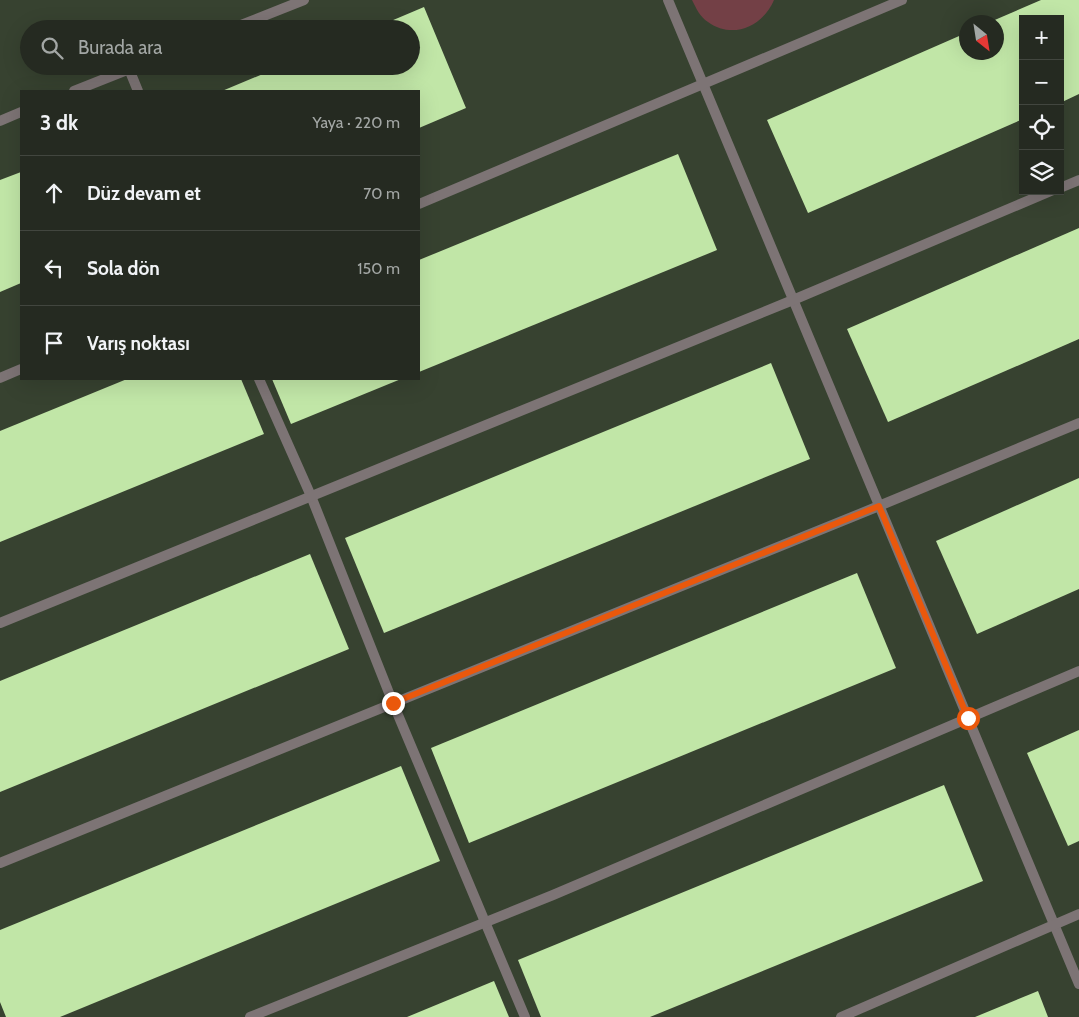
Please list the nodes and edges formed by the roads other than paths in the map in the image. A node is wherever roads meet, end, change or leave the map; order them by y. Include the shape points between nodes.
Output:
1 (304, 0) edge
2 (668, 0) edge
3 (902, 0) edge
4 (254, 20) edge
5 (115, 75) edge
6 (135, 75) edge
7 (703, 85) junction
8 (77, 90) edge
9 (138, 90) edge
10 (20, 112) edge
11 (0, 120) edge
12 (1079, 180) edge
13 (1064, 186) edge
14 (1042, 195) edge
15 (420, 204) edge
16 (793, 300) junction
17 (20, 370) edge
18 (0, 378) edge
19 (259, 380) edge
20 (1079, 423) edge
21 (310, 496) junction
22 (879, 506) junction
23 (0, 623) edge
24 (1079, 671) edge
25 (393, 703) junction
26 (968, 718) junction
27 (0, 863) edge
28 (1079, 914) edge
29 (486, 922) junction
30 (1054, 924) junction
31 (1079, 984) edge
32 (250, 1017) edge
33 (525, 1017) edge
34 (841, 1017) edge

1 - 4 lane
2 - 7 lane
3 - 7 lane
5 - 8 lane
6 - 9 lane
7 - 15 lane
7 - 16 lane
10 - 11 lane
12 - 13 lane
14 - 16 lane
16 - 21 lane
16 - 22 lane
17 - 18 lane
19 - 21 lane
20 - 22 lane
21 - 23 lane
21 - 25 lane
22 - 25 lane
22 - 26 lane
24 - 26 lane
25 - 27 lane
25 - 29 lane
26 - 29 lane
26 - 30 lane
28 - 30 lane
29 - 32 lane
29 - 33 lane
30 - 31 lane
30 - 34 lane

